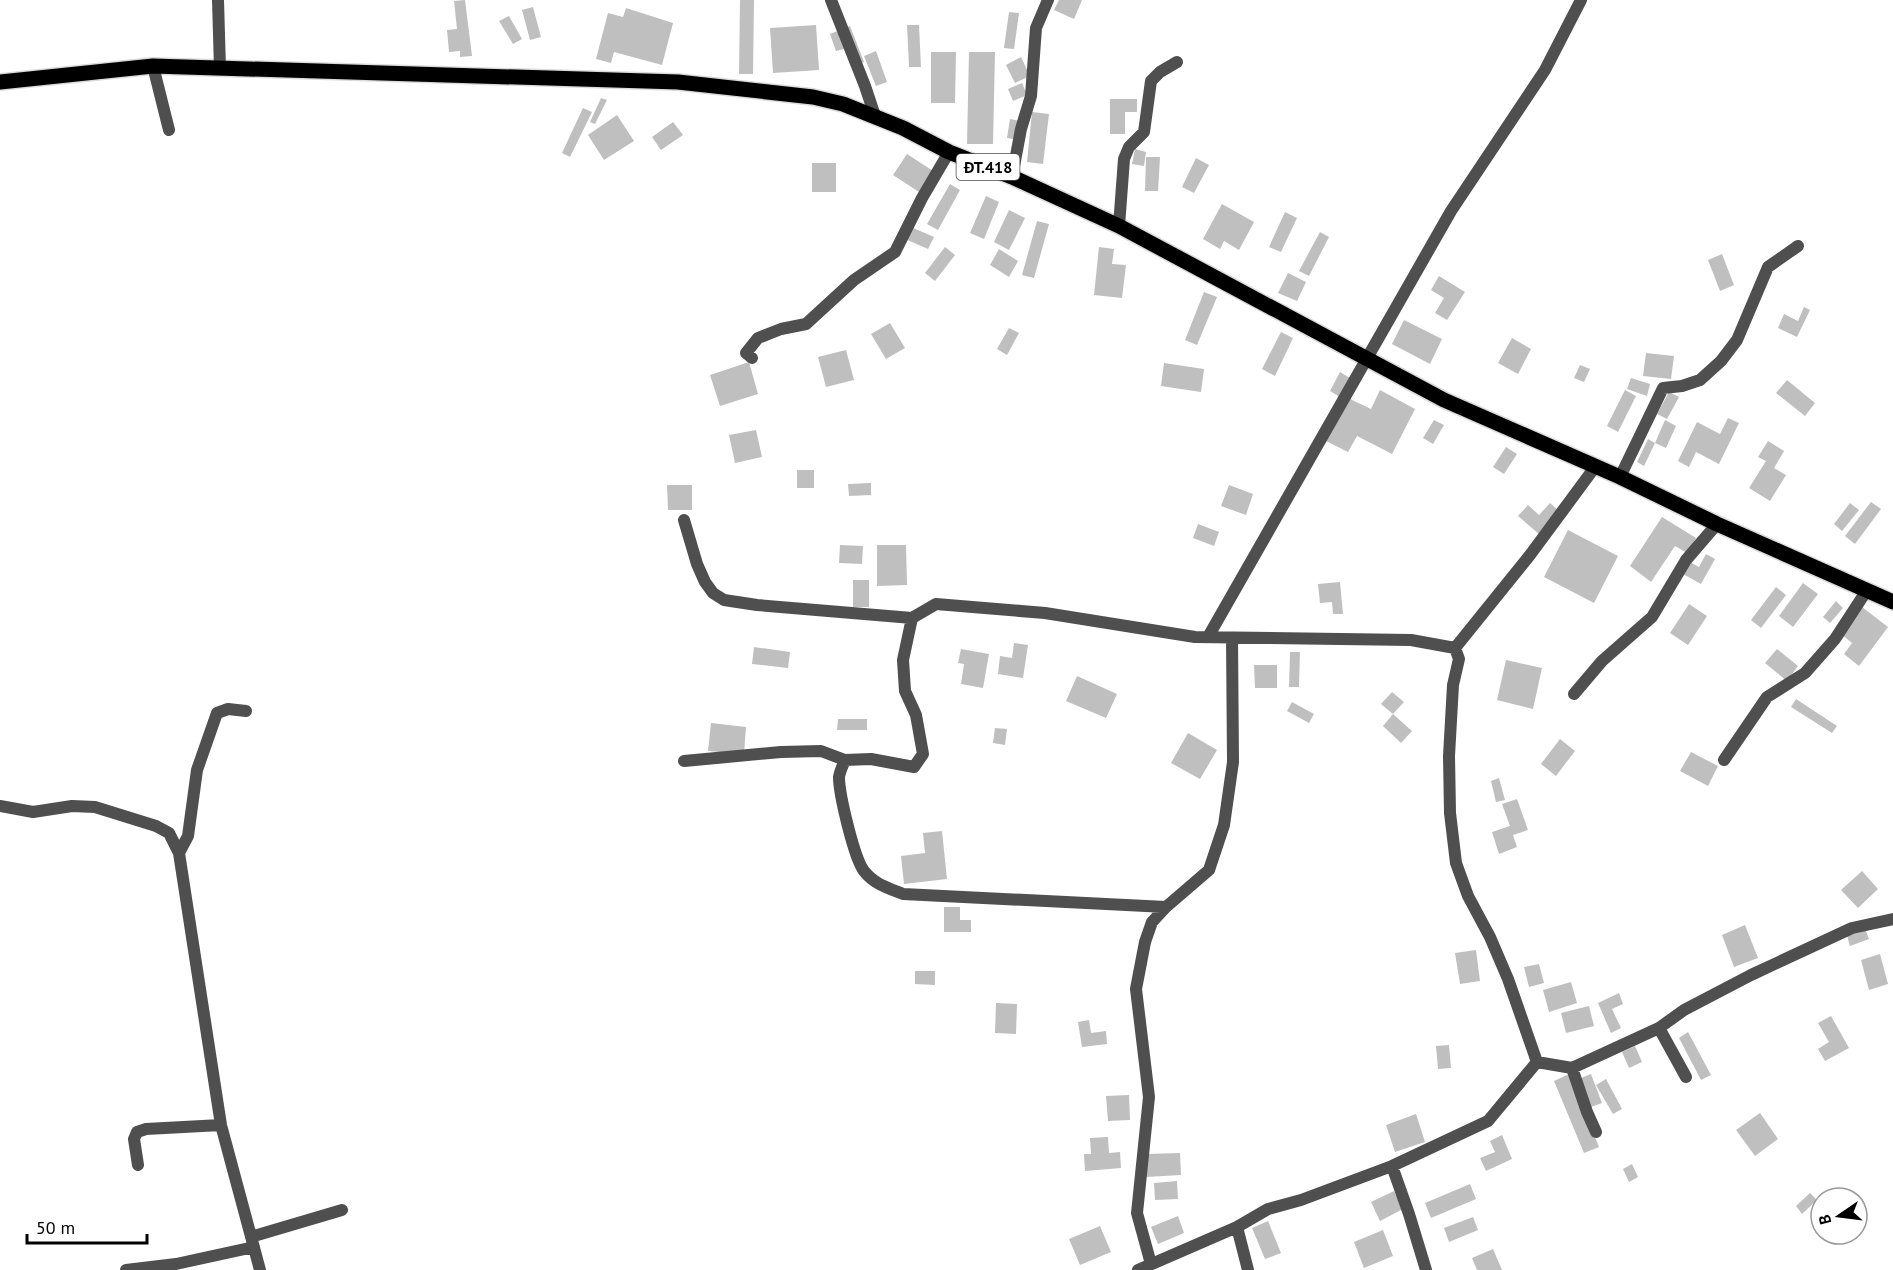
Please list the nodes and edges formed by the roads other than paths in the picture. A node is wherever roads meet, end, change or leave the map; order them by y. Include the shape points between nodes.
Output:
1 (218, 0) edge
2 (831, 0) edge
3 (1048, 0) edge
4 (1581, 0) edge
5 (1177, 62) dead end
6 (153, 66) junction
7 (220, 69) junction
8 (0, 82) edge
9 (875, 116) junction
10 (169, 130) dead end
11 (949, 152) junction
12 (1012, 177) junction
13 (1119, 226) junction
14 (1797, 246) dead end
15 (752, 358) dead end
16 (1366, 359) junction
17 (1594, 467) junction
18 (1620, 477) junction
19 (684, 520) dead end
20 (1717, 524) junction
21 (1868, 590) junction
22 (1892, 600) edge
23 (912, 618) junction
24 (1208, 637) junction
25 (1232, 638) junction
26 (1455, 648) junction
27 (1574, 694) dead end
28 (246, 711) dead end
29 (845, 760) junction
30 (1724, 760) dead end
31 (684, 761) dead end
32 (0, 806) edge
33 (179, 853) junction
34 (1166, 907) junction
35 (1893, 919) edge
36 (1659, 1028) junction
37 (1537, 1062) junction
38 (1572, 1068) junction
39 (1686, 1077) dead end
40 (221, 1125) junction
41 (1596, 1132) dead end
42 (138, 1165) dead end
43 (1392, 1166) junction
44 (342, 1210) dead end
45 (1237, 1227) junction
46 (252, 1242) junction
47 (1151, 1264) junction
48 (126, 1270) edge
49 (260, 1270) edge
50 (1138, 1270) edge
51 (1248, 1270) edge
52 (1426, 1270) edge

1 - 7 street
2 - 9 street
3 - 12 street via 1036,28 1031,96
4 - 16 street via 1545,70 1451,211
5 - 13 street via 1151,81 1144,132 1128,147 1124,159
6 - 7 main road, ĐT.418
6 - 8 main road, ĐT.418
6 - 10 street
7 - 9 main road, ĐT.418 via 678,82 813,97
9 - 11 main road, ĐT.418
11 - 12 main road, ĐT.418
11 - 15 street via 895,252 854,280 806,324 758,338 746,353
12 - 13 main road, ĐT.418
13 - 16 main road, ĐT.418
14 - 18 street via 1768,267 1737,340 1721,361 1700,380 1663,388
16 - 17 main road, ĐT.418 via 1444,400
16 - 24 street
17 - 18 main road, ĐT.418
17 - 26 street
18 - 20 main road, ĐT.418
19 - 23 street via 705,582 724,600
20 - 21 main road, ĐT.418
20 - 27 street via 1686,560 1652,617 1602,661
21 - 22 main road, ĐT.418
21 - 30 street via 1805,674 1767,697
23 - 24 street via 936,604 1045,613
23 - 29 street via 903,660 904,691 916,715 923,754 914,767 871,759
24 - 25 street
25 - 26 street via 1411,640
25 - 34 street via 1233,762 1224,825 1209,870
26 - 37 street via 1459,659 1453,685 1449,756 1456,863 1508,979
28 - 33 street via 228,709 217,713 197,770 188,836
29 - 31 street via 821,751
29 - 34 street via 840,783 854,849 864,870 877,884 903,894
32 - 33 street via 33,812 95,807 162,829 169,833
33 - 40 street
34 - 47 street via 1152,922 1136,989 1149,1097 1137,1213
35 - 36 street via 1852,928 1751,975
36 - 38 street
36 - 39 street
37 - 38 street
37 - 43 street via 1488,1121
38 - 41 street
40 - 42 street via 137,1132 134,1139
40 - 46 street
43 - 45 street via 1268,1209
43 - 52 street
44 - 46 street
45 - 47 street
45 - 51 street
46 - 48 street via 176,1264
46 - 49 street
47 - 50 street

